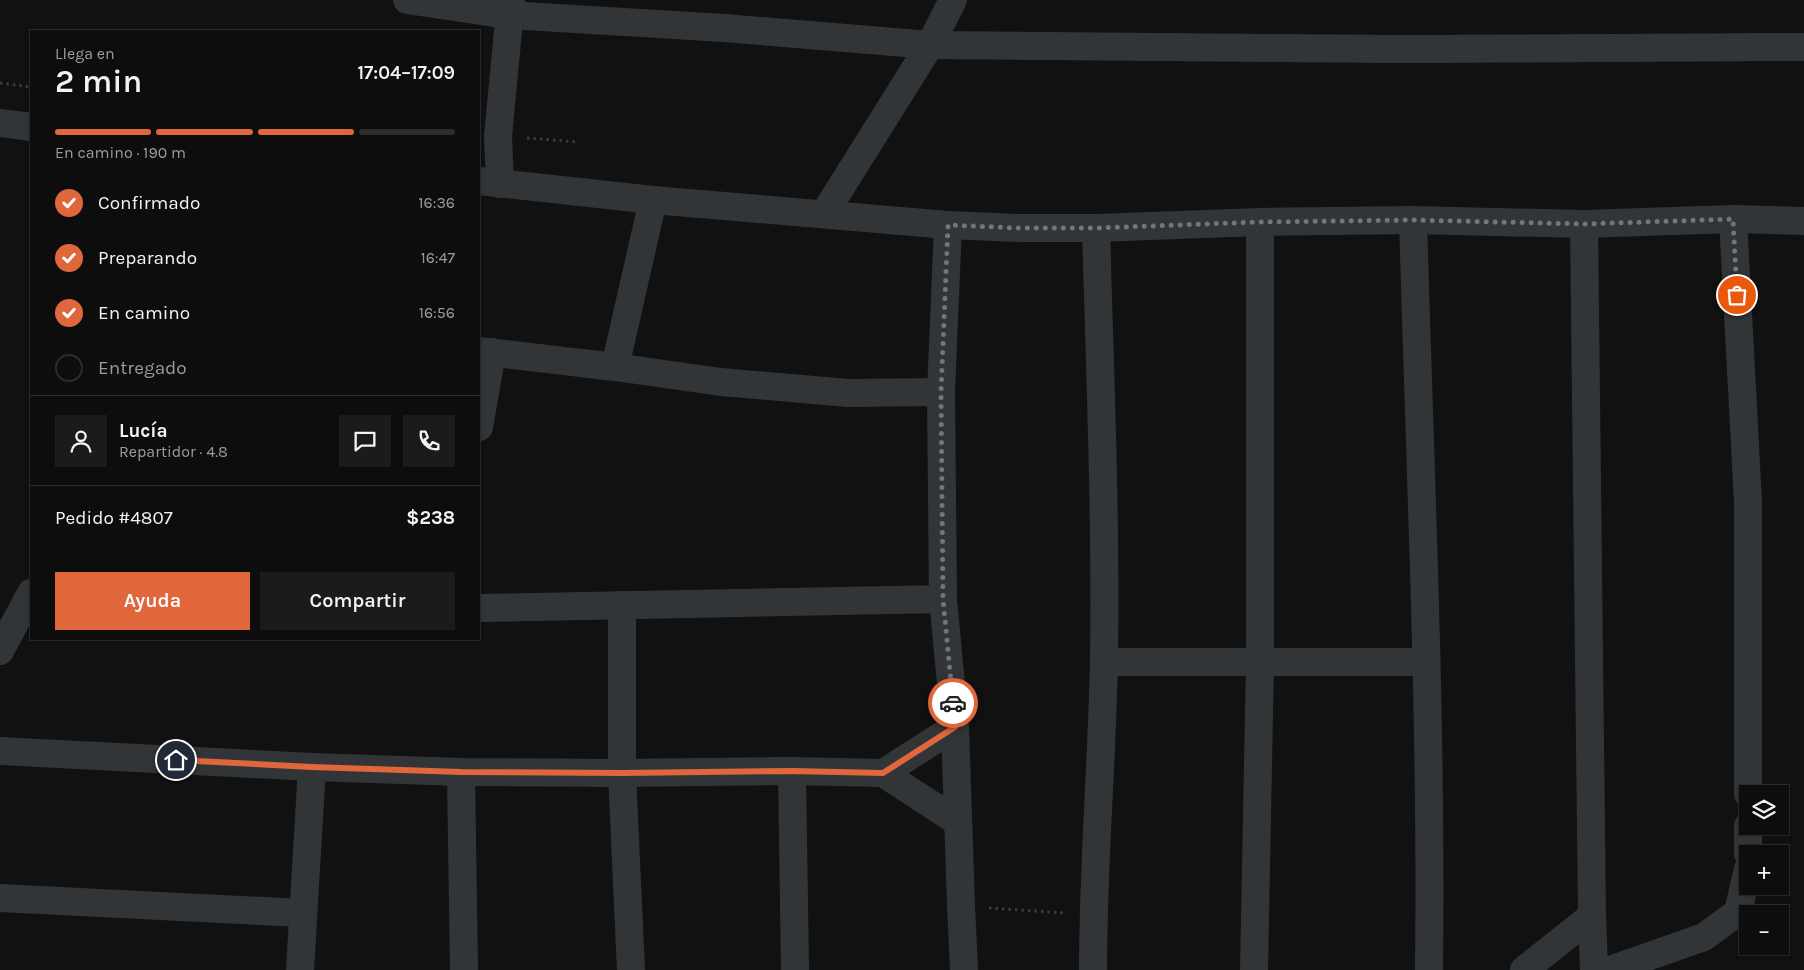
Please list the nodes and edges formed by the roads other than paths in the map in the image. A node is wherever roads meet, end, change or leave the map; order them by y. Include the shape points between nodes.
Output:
1 (407, 0) edge
2 (953, 0) edge
3 (510, 8) edge
4 (930, 45) junction
5 (1804, 47) edge
6 (0, 123) edge
7 (30, 127) edge
8 (490, 182) edge
9 (653, 200) junction
10 (824, 214) junction
11 (1733, 219) junction
12 (1413, 220) junction
13 (1804, 221) edge
14 (1260, 222) junction
15 (1584, 224) junction
16 (948, 225) junction
17 (1096, 228) junction
18 (485, 352) edge
19 (615, 367) junction
20 (941, 392) junction
21 (480, 414) edge
22 (30, 599) edge
23 (943, 599) junction
24 (622, 605) junction
25 (480, 608) edge
26 (0, 651) edge
27 (1260, 661) junction
28 (1104, 662) junction
29 (1426, 662) junction
30 (955, 727) junction
31 (0, 751) edge
32 (312, 767) junction
33 (792, 771) junction
34 (461, 772) junction
35 (622, 773) junction
36 (883, 773) junction
37 (1748, 785) edge
38 (958, 822) junction
39 (1742, 895) edge
40 (0, 898) edge
41 (302, 913) junction
42 (1592, 916) junction
43 (300, 970) edge
44 (464, 970) edge
45 (631, 970) edge
46 (795, 970) edge
47 (964, 970) edge
48 (1093, 970) edge
49 (1254, 970) edge
50 (1429, 970) edge
51 (1524, 970) edge
52 (1594, 970) edge
53 (1610, 970) edge

1 - 3 street
2 - 4 street
3 - 4 street
3 - 8 street via 498,136
4 - 5 street via 1402,49
4 - 10 street
6 - 7 street
8 - 9 street
9 - 10 street
9 - 19 street
10 - 16 street
11 - 13 street
11 - 15 street
11 - 37 street via 1748,502
12 - 14 street
12 - 15 street
12 - 29 street
14 - 17 street
14 - 27 street
15 - 42 street
16 - 17 street
16 - 20 street
17 - 28 street via 1105,567
18 - 19 street
18 - 21 street
19 - 20 street via 720,382 848,393
20 - 23 street
22 - 26 street
23 - 24 street
23 - 30 street
24 - 25 street
24 - 35 street
27 - 28 street
27 - 29 street
27 - 49 street
28 - 48 street
29 - 50 street
30 - 36 street
30 - 38 street
31 - 32 street
32 - 34 street
32 - 41 street
33 - 35 street
33 - 36 street
33 - 46 street
34 - 35 street
34 - 44 street
35 - 45 street
36 - 38 street
38 - 47 street
39 - 53 street via 1738,912 1704,937
40 - 41 street
41 - 43 street
42 - 51 street
42 - 52 street

